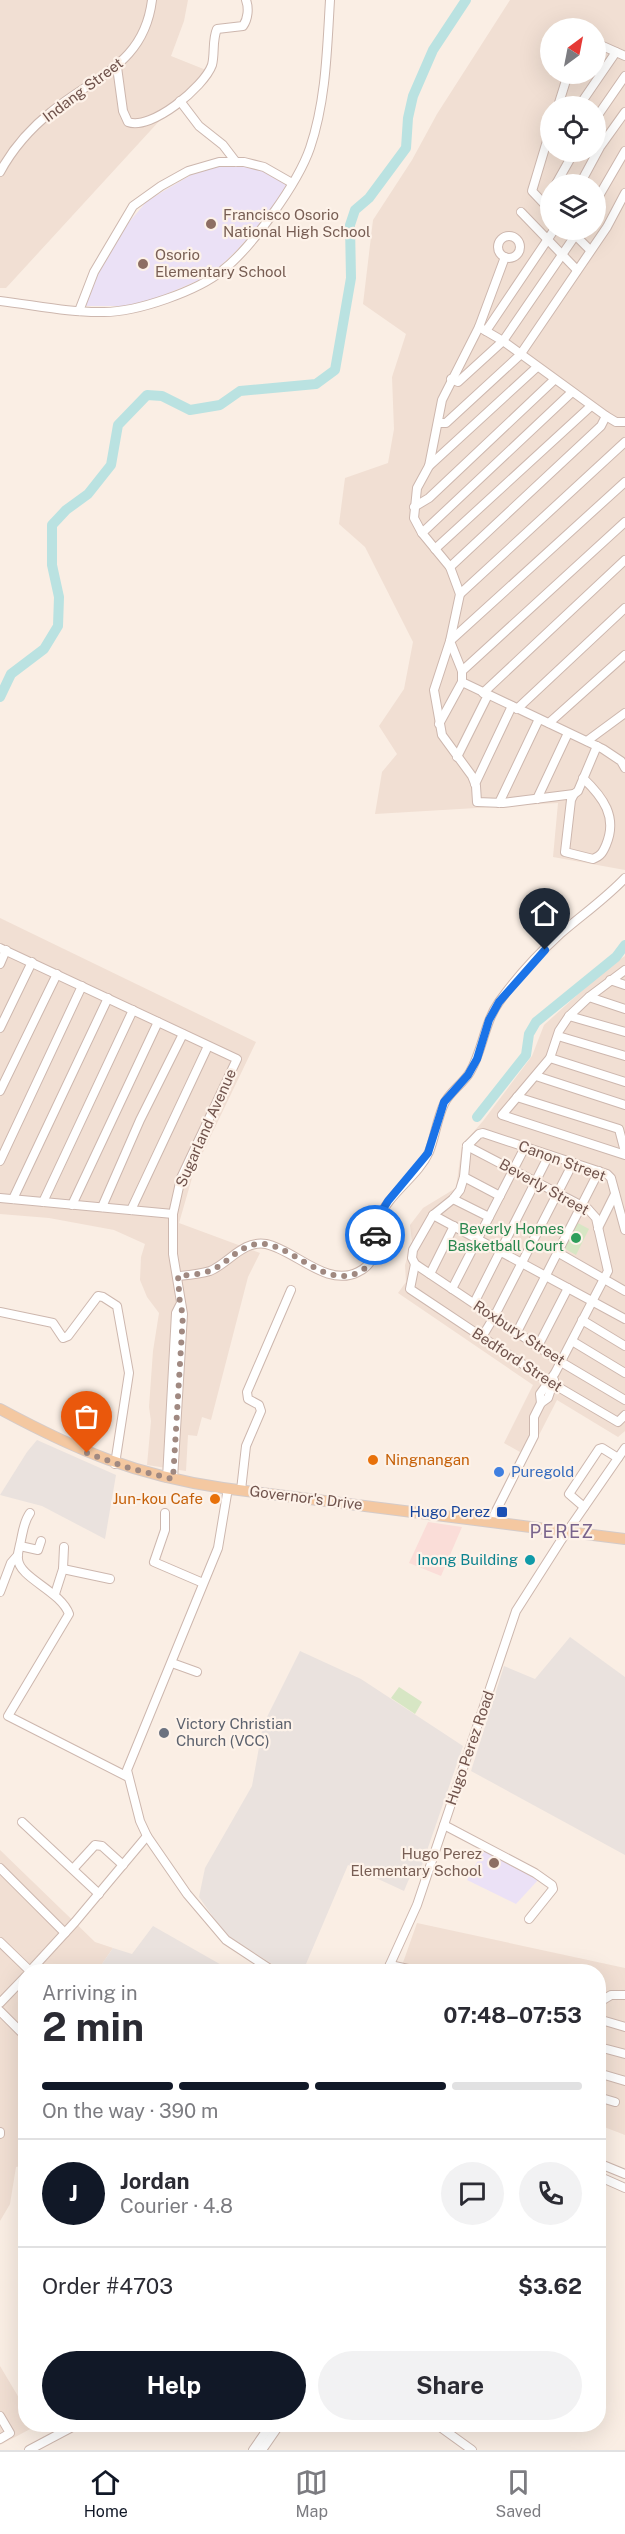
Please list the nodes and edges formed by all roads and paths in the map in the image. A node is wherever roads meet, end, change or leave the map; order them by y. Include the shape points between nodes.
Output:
1 (152, 0) edge
2 (246, 0) edge
3 (330, 0) edge
4 (606, 48) edge
5 (616, 52) junction
6 (625, 56) edge
7 (117, 67) junction
8 (625, 76) edge
9 (565, 84) edge
10 (566, 84) edge
11 (564, 87) junction
12 (561, 96) edge
13 (586, 96) edge
14 (180, 101) junction
15 (606, 104) edge
16 (625, 112) edge
17 (625, 151) edge
18 (236, 162) junction
19 (540, 164) edge
20 (0, 172) edge
21 (585, 174) edge
22 (292, 183) junction
23 (606, 184) edge
24 (625, 193) edge
25 (540, 199) edge
26 (520, 212) dead end
27 (540, 234) edge
28 (546, 240) joint
29 (570, 240) edge
30 (582, 240) edge
31 (590, 250) junction
32 (562, 255) junction
33 (505, 257) dead end
34 (577, 270) junction
35 (0, 301) edge
36 (79, 311) junction
37 (483, 329) junction
38 (502, 341) junction
39 (520, 355) junction
40 (537, 367) junction
41 (451, 379) junction
42 (554, 380) junction
43 (572, 392) junction
44 (591, 406) junction
45 (606, 417) junction
46 (625, 422) edge
47 (438, 423) junction
48 (625, 442) edge
49 (429, 466) junction
50 (625, 482) edge
51 (414, 507) junction
52 (625, 522) edge
53 (422, 533) junction
54 (435, 549) junction
55 (625, 560) edge
56 (450, 567) junction
57 (460, 594) junction
58 (625, 608) edge
59 (450, 641) junction
60 (625, 655) edge
61 (462, 671) junction
62 (462, 682) junction
63 (486, 694) junction
64 (515, 707) junction
65 (625, 713) edge
66 (539, 719) junction
67 (549, 723) junction
68 (440, 724) junction
69 (568, 733) junction
70 (587, 741) junction
71 (597, 746) junction
72 (457, 757) junction
73 (624, 762) edge
74 (583, 778) junction
75 (475, 784) junction
76 (574, 794) junction
77 (537, 799) junction
78 (499, 803) junction
79 (625, 878) edge
80 (3, 949) edge
81 (32, 962) junction
82 (0, 963) edge
83 (625, 970) edge
84 (57, 974) junction
85 (610, 980) junction
86 (625, 985) edge
87 (82, 986) junction
88 (589, 997) junction
89 (108, 998) junction
90 (625, 1009) edge
91 (133, 1010) junction
92 (570, 1016) junction
93 (158, 1022) junction
94 (0, 1028) edge
95 (625, 1032) edge
96 (183, 1034) junction
97 (558, 1036) junction
98 (208, 1046) junction
99 (625, 1056) edge
100 (550, 1058) junction
101 (536, 1076) junction
102 (625, 1082) edge
103 (0, 1091) edge
104 (518, 1097) junction
105 (625, 1105) edge
106 (467, 1146) junction
107 (525, 1147) junction
108 (625, 1153) edge
109 (549, 1155) junction
110 (0, 1161) edge
111 (573, 1163) junction
112 (513, 1170) junction
113 (599, 1171) junction
114 (464, 1177) junction
115 (535, 1181) junction
116 (558, 1193) junction
117 (615, 1194) junction
118 (500, 1196) junction
119 (0, 1198) edge
120 (13, 1199) junction
121 (453, 1199) junction
122 (43, 1202) junction
123 (72, 1205) junction
124 (581, 1205) junction
125 (102, 1208) junction
126 (131, 1210) junction
127 (173, 1214) junction
128 (433, 1215) junction
129 (489, 1217) junction
130 (454, 1226) junction
131 (598, 1228) junction
132 (625, 1230) edge
133 (477, 1239) junction
134 (500, 1251) junction
135 (557, 1252) junction
136 (522, 1263) junction
137 (415, 1264) junction
138 (430, 1274) junction
139 (178, 1276) junction
140 (545, 1276) junction
141 (604, 1279) junction
142 (568, 1288) junction
143 (452, 1289) junction
144 (291, 1290) dead end
145 (625, 1291) edge
146 (592, 1301) junction
147 (474, 1303) junction
148 (0, 1312) edge
149 (494, 1317) junction
150 (625, 1319) edge
151 (582, 1320) junction
152 (517, 1332) junction
153 (482, 1337) junction
154 (572, 1341) junction
155 (538, 1346) junction
156 (625, 1346) edge
157 (561, 1362) junction
158 (625, 1373) edge
159 (550, 1382) junction
160 (625, 1400) edge
161 (0, 1409) edge
162 (625, 1415) edge
163 (625, 1448) edge
164 (618, 1458) junction
165 (115, 1464) junction
166 (170, 1479) junction
167 (228, 1488) junction
168 (246, 1490) junction
169 (584, 1507) junction
170 (30, 1513) dead end
171 (165, 1514) dead end
172 (491, 1521) junction
173 (567, 1532) junction
174 (625, 1539) edge
175 (41, 1541) dead end
176 (64, 1547) dead end
177 (19, 1550) junction
178 (63, 1569) junction
179 (110, 1579) dead end
180 (203, 1583) junction
181 (0, 1592) edge
182 (55, 1594) junction
183 (172, 1663) junction
184 (197, 1672) dead end
185 (128, 1778) junction
186 (22, 1822) dead end
187 (444, 1825) junction
188 (147, 1836) junction
189 (123, 1865) junction
190 (0, 1868) edge
191 (73, 1869) junction
192 (99, 1894) junction
193 (529, 1919) dead end
194 (65, 1933) junction
195 (0, 1942) edge
196 (23, 1964) edge
197 (36, 1964) edge
198 (262, 1964) edge
199 (391, 1964) edge
200 (18, 1984) edge
201 (625, 1995) edge
202 (606, 1998) edge
203 (0, 2003) edge
204 (0, 2011) edge
205 (606, 2021) edge
206 (625, 2027) edge
207 (18, 2029) edge
208 (606, 2050) edge
209 (625, 2054) edge
210 (606, 2075) edge
211 (625, 2080) edge
212 (606, 2099) edge
213 (615, 2102) dead end
214 (606, 2166) edge
215 (625, 2174) edge
216 (606, 2180) edge
217 (625, 2188) edge
218 (0, 2416) edge
219 (63, 2432) edge
220 (265, 2432) edge
221 (274, 2432) edge
222 (447, 2432) edge
223 (0, 2439) edge
224 (29, 2450) edge
225 (252, 2450) edge
226 (262, 2450) edge
227 (471, 2450) edge

1 - 7 street, Indang Street via 141,38
2 - 14 street via 247,21 238,28 217,29 212,65 202,82
3 - 22 street via 321,108 309,150
4 - 5 street
5 - 6 street
5 - 13 street
7 - 14 street via 128,122 139,124 159,116
7 - 20 street, Indang Street via 50,113
8 - 15 street
9 - 11 street
10 - 11 street
11 - 12 street
14 - 18 street
16 - 21 street
17 - 23 street
18 - 22 street via 264,167
18 - 36 street via 219,162 188,171 139,200 94,272
19 - 25 street via 532,191
22 - 36 street via 262,228 223,271 142,308 105,313
24 - 31 street
26 - 27 street
28 - 32 street
28 - 37 street
29 - 32 street
30 - 31 street
31 - 34 street
32 - 34 street
32 - 38 street
33 - 37 street
34 - 39 street
35 - 36 street
37 - 38 street
37 - 41 street
38 - 39 street
38 - 41 street via 458,382
39 - 40 street
39 - 47 street via 446,423
40 - 42 street
40 - 49 street
41 - 47 street
42 - 43 street
42 - 51 street via 429,498
43 - 44 street
43 - 53 street
44 - 45 street
44 - 54 street
45 - 46 street
45 - 56 street via 602,426
47 - 49 street
48 - 57 street
49 - 51 street via 417,488
50 - 59 street
51 - 53 street via 414,518
52 - 61 street
53 - 54 street
54 - 56 street
55 - 63 street
56 - 57 street
57 - 59 street
58 - 64 street
59 - 61 street
59 - 68 street via 434,690
60 - 67 street
61 - 62 street
62 - 63 street
62 - 68 street
63 - 64 street
63 - 72 street
64 - 66 street
64 - 75 street
65 - 70 street
66 - 67 street
66 - 78 street
67 - 69 street
68 - 72 street via 442,735
69 - 70 street
69 - 77 street
70 - 71 street
71 - 73 street
71 - 74 street
72 - 75 street
74 - 76 street
74 - 76 street via 600,793 610,818 609,837 593,859 565,852
75 - 78 street via 477,802
76 - 77 street
77 - 78 street
79 - 139 street via 558,936 499,1002 477,1059 444,1102 428,1153 382,1211 375,1235 375,1256 369,1264 352,1275 337,1276 272,1246 259,1244 247,1247 212,1270
80 - 81 street
80 - 82 street
81 - 84 street
81 - 94 street
83 - 85 street
84 - 87 street
84 - 103 street
85 - 86 street
85 - 88 street
87 - 89 street
87 - 110 street
88 - 90 street
88 - 92 street
89 - 91 street
89 - 120 street
91 - 93 street
91 - 122 street
92 - 95 street
92 - 97 street
93 - 96 street
93 - 123 street
96 - 98 street
96 - 125 street
97 - 99 street
97 - 100 street
98 - 126 street
98 - 127 street, Sugarland Avenue via 237,1059 181,1178
100 - 101 street
100 - 102 street
101 - 104 street
101 - 105 street
104 - 108 street via 619,1129
104 - 108 street via 502,1115
106 - 107 street, Canon Street via 480,1132
106 - 112 street, Beverly Street
106 - 114 street
107 - 109 street, Canon Street
107 - 112 street
109 - 111 street, Canon Street
109 - 115 street
111 - 113 street, Canon Street
111 - 116 street
112 - 115 street, Beverly Street
112 - 118 street
113 - 117 street, Canon Street via 610,1176
113 - 124 street
114 - 118 street
114 - 121 street
115 - 116 street, Beverly Street
115 - 134 street
116 - 124 street, Beverly Street
116 - 136 street
117 - 131 street
117 - 132 street, Canon Street
118 - 129 street
119 - 120 street
120 - 122 street
121 - 128 street
121 - 129 street
122 - 123 street
123 - 125 street
124 - 131 street, Beverly Street via 593,1213
124 - 135 street
125 - 126 street
126 - 127 street
127 - 139 street, Sugarland Avenue
128 - 130 street
128 - 137 street via 413,1250
129 - 133 street
130 - 133 street
130 - 138 street
131 - 141 street, Beverly Street via 609,1266
133 - 134 street
133 - 143 street
134 - 136 street
134 - 147 street
135 - 140 street
135 - 141 street
136 - 140 street
136 - 149 street
137 - 138 street, Roxbury Street
137 - 153 street, Bedford Street via 410,1289
138 - 143 street, Roxbury Street
139 - 166 street, Sugarland Avenue via 180,1305 176,1313
140 - 142 street
140 - 152 street
141 - 145 street
141 - 146 street, Beverly Street
142 - 146 street
142 - 155 street
143 - 147 street, Roxbury Street
144 - 168 street via 247,1392 248,1399 259,1405 261,1411 246,1446
146 - 150 street
146 - 151 street, Beverly Street
147 - 149 street, Roxbury Street
148 - 165 street via 53,1323 63,1338 98,1296 117,1306 129,1373
149 - 152 street, Roxbury Street
149 - 153 street
151 - 154 street, Beverly Street
151 - 156 street
152 - 155 street, Roxbury Street
153 - 159 street, Bedford Street
154 - 157 street, Beverly Street
154 - 158 street
155 - 157 street, Roxbury Street
157 - 159 street, Beverly Street
157 - 160 street, Roxbury Street
159 - 162 street, Bedford Street via 618,1422
159 - 172 street, Beverly Street via 548,1398 534,1417 534,1436
161 - 165 main road, Governor's Drive
163 - 164 street, Hugo Perez Road
164 - 169 street, Hugo Perez Road
164 - 169 street via 599,1449 569,1494
165 - 166 main road, Governor's Drive
166 - 167 main road, Governor's Drive
167 - 168 main road, Governor's Drive
167 - 180 street via 218,1548
168 - 172 main road, Governor's Drive
169 - 173 street, Hugo Perez Road
170 - 177 street
171 - 180 street via 165,1530 154,1562
172 - 173 main road, Governor's Drive
173 - 174 main road, Governor's Drive
173 - 187 street, Hugo Perez Road via 516,1611
175 - 177 street via 38,1550
176 - 178 street
177 - 181 street
177 - 182 street via 18,1563 22,1569
178 - 179 street
178 - 182 street
180 - 183 street
182 - 185 street via 68,1617 9,1716
183 - 184 street
183 - 185 street via 127,1770
185 - 188 street
186 - 191 street
187 - 193 street via 552,1885 553,1889
187 - 199 street, Hugo Perez Road via 417,1905
188 - 189 street
188 - 198 street via 187,1894 226,1940
189 - 191 street via 102,1846 95,1845
189 - 192 street
190 - 194 street
191 - 192 street
192 - 194 street
194 - 197 street
195 - 196 street
200 - 203 street
201 - 202 street
204 - 207 street
205 - 206 street
208 - 209 street
210 - 211 street
212 - 213 street
214 - 215 street
216 - 217 street
218 - 223 street via 10,2433
219 - 224 street
220 - 225 street
221 - 226 street
222 - 227 street

